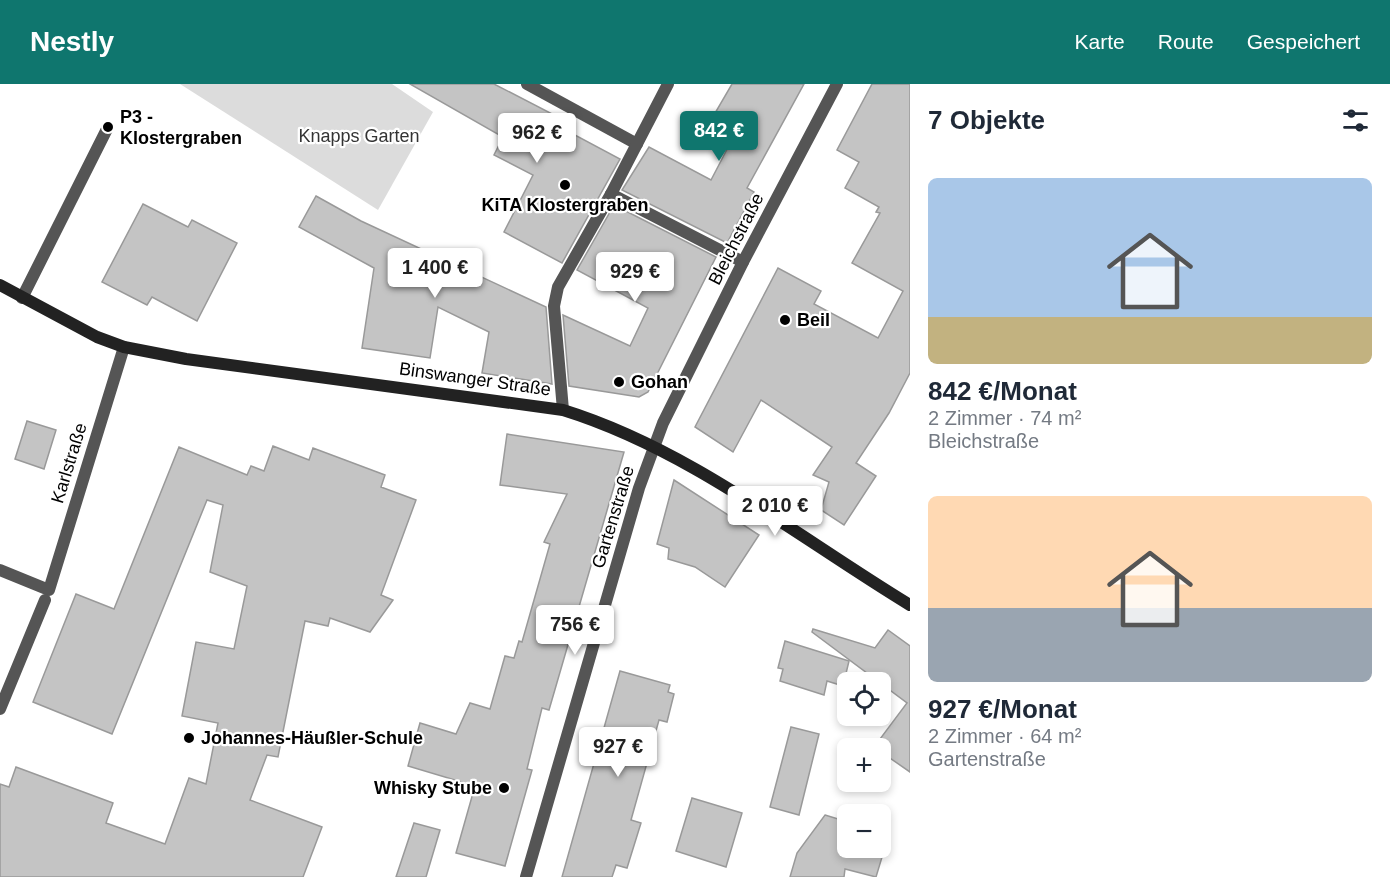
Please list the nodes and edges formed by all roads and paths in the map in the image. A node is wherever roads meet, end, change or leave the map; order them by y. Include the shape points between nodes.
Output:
1 (527, 84) edge
2 (668, 84) edge
3 (837, 84) edge
4 (108, 127) dead end
5 (637, 144) junction
6 (611, 194) junction
7 (743, 262) junction
8 (0, 285) edge
9 (22, 298) junction
10 (124, 347) junction
11 (563, 410) junction
12 (654, 444) junction
13 (0, 570) edge
14 (47, 595) junction
15 (910, 605) edge
16 (0, 709) edge
17 (526, 877) edge

1 - 5 street
2 - 5 street
3 - 7 street, Bleichstraße
4 - 9 street
5 - 6 street
6 - 7 street
6 - 11 street via 558,287 554,306
7 - 12 street, Bleichstraße
8 - 9 main road, Binswanger Straße
9 - 10 main road, Binswanger Straße
10 - 11 main road, Binswanger Straße via 186,359
10 - 14 street, Karlstraße
11 - 12 main road, Binswanger Straße via 608,423
12 - 15 main road, Binswanger Straße
12 - 17 street, Gartenstraße
13 - 14 street
14 - 16 street, Karlstraße

